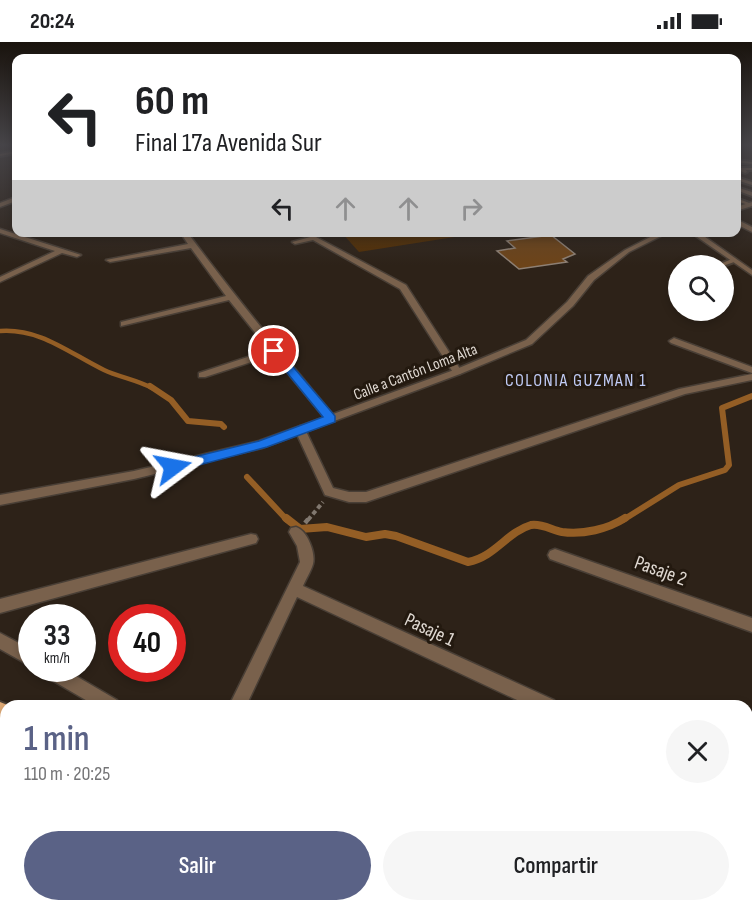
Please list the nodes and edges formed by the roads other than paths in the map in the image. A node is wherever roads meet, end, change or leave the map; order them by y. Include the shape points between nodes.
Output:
1 (20, 237) edge
2 (187, 237) edge
3 (656, 237) edge
4 (700, 237) edge
5 (295, 242) dead end
6 (194, 245) junction
7 (62, 250) junction
8 (77, 255) dead end
9 (724, 255) edge
10 (110, 260) dead end
11 (734, 262) edge
12 (752, 273) edge
13 (0, 280) edge
14 (231, 297) junction
15 (124, 324) dead end
16 (674, 341) dead end
17 (274, 351) junction
18 (752, 370) edge
19 (457, 372) junction
20 (202, 375) dead end
21 (752, 377) edge
22 (331, 419) junction
23 (300, 430) junction
24 (0, 500) edge
25 (296, 532) road end
26 (251, 539) dead end
27 (555, 555) dead end
28 (295, 589) junction
29 (0, 606) edge
30 (752, 626) edge
31 (0, 640) edge
32 (18, 651) edge
33 (71, 682) edge
34 (101, 700) edge
35 (240, 700) edge
36 (535, 700) edge

1 - 7 street
2 - 6 street
3 - 19 street, Calle a Cantón Loma Alta via 627,251 591,278 570,304 529,342
4 - 9 street
5 - 19 street via 314,238 403,287
6 - 10 street
6 - 14 street
7 - 8 street
7 - 13 street
11 - 12 street
14 - 15 street
14 - 17 street
16 - 18 street
17 - 20 street
17 - 22 street
19 - 22 street, Calle a Cantón Loma Alta
21 - 23 street via 683,391 377,496 349,497 329,492
22 - 23 street, Calle a Cantón Loma Alta
23 - 24 street, Calle a Cantón Loma Alta via 212,458
25 - 28 street via 307,562
26 - 29 street
27 - 30 street, Pasaje 2
28 - 35 street
28 - 36 street, Pasaje 1
31 - 32 street
33 - 34 street

